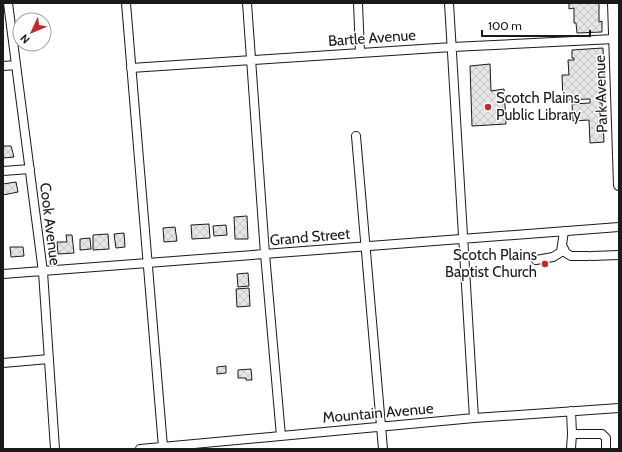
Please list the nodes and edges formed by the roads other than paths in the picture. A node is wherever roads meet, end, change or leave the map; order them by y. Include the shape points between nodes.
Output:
1 (8, 3) edge
2 (126, 3) edge
3 (247, 3) edge
4 (358, 3) edge
5 (449, 3) edge
6 (613, 3) edge
7 (614, 39) junction
8 (452, 47) junction
9 (360, 53) junction
10 (251, 60) junction
11 (3, 66) edge
12 (16, 66) junction
13 (131, 68) junction
14 (617, 74) edge
15 (617, 90) edge
16 (356, 136) dead end
17 (30, 169) junction
18 (3, 171) edge
19 (619, 185) edge
20 (619, 226) edge
21 (564, 231) junction
22 (463, 239) junction
23 (366, 246) junction
24 (563, 247) junction
25 (265, 254) junction
26 (619, 255) edge
27 (536, 260) dead end
28 (148, 264) junction
29 (42, 272) junction
30 (3, 274) edge
31 (49, 359) junction
32 (3, 363) edge
33 (619, 408) edge
34 (571, 411) junction
35 (474, 418) junction
36 (382, 426) junction
37 (572, 434) junction
38 (281, 436) junction
39 (163, 447) junction
40 (56, 449) edge
41 (140, 449) edge
42 (384, 449) edge
43 (571, 449) edge
44 (606, 449) edge

1 - 12 street, Cook Avenue
2 - 13 street
3 - 10 street
4 - 9 street
5 - 8 street
6 - 7 main road, Park Avenue
7 - 8 street, Bartle Avenue
7 - 14 main road, Park Avenue
8 - 9 street, Bartle Avenue
8 - 22 street
9 - 10 street, Bartle Avenue
10 - 13 street, Bartle Avenue
10 - 25 street
11 - 12 street
12 - 17 street, Cook Avenue
13 - 28 street
14 - 15 main road, Park Avenue
15 - 19 main road, Park Avenue
16 - 23 street
17 - 18 street
17 - 29 street, Cook Avenue
20 - 21 street, Grand Street
21 - 22 street, Grand Street
21 - 24 street
22 - 23 street, Grand Street
22 - 35 street
23 - 25 street, Grand Street
23 - 36 street
24 - 26 street via 571,256
24 - 27 street via 553,258
25 - 28 street, Grand Street
25 - 38 street
28 - 29 street, Grand Street
28 - 39 street
29 - 30 street, Grand Street
29 - 31 street, Cook Avenue
31 - 32 street
31 - 40 street, Cook Avenue
33 - 34 street, Mountain Avenue
34 - 35 street, Mountain Avenue
34 - 37 street
35 - 36 street, Mountain Avenue
36 - 38 street, Mountain Avenue
36 - 42 street
37 - 43 street
37 - 44 street via 602,434 606,438
38 - 39 street, Mountain Avenue
39 - 41 street, Mountain Avenue

